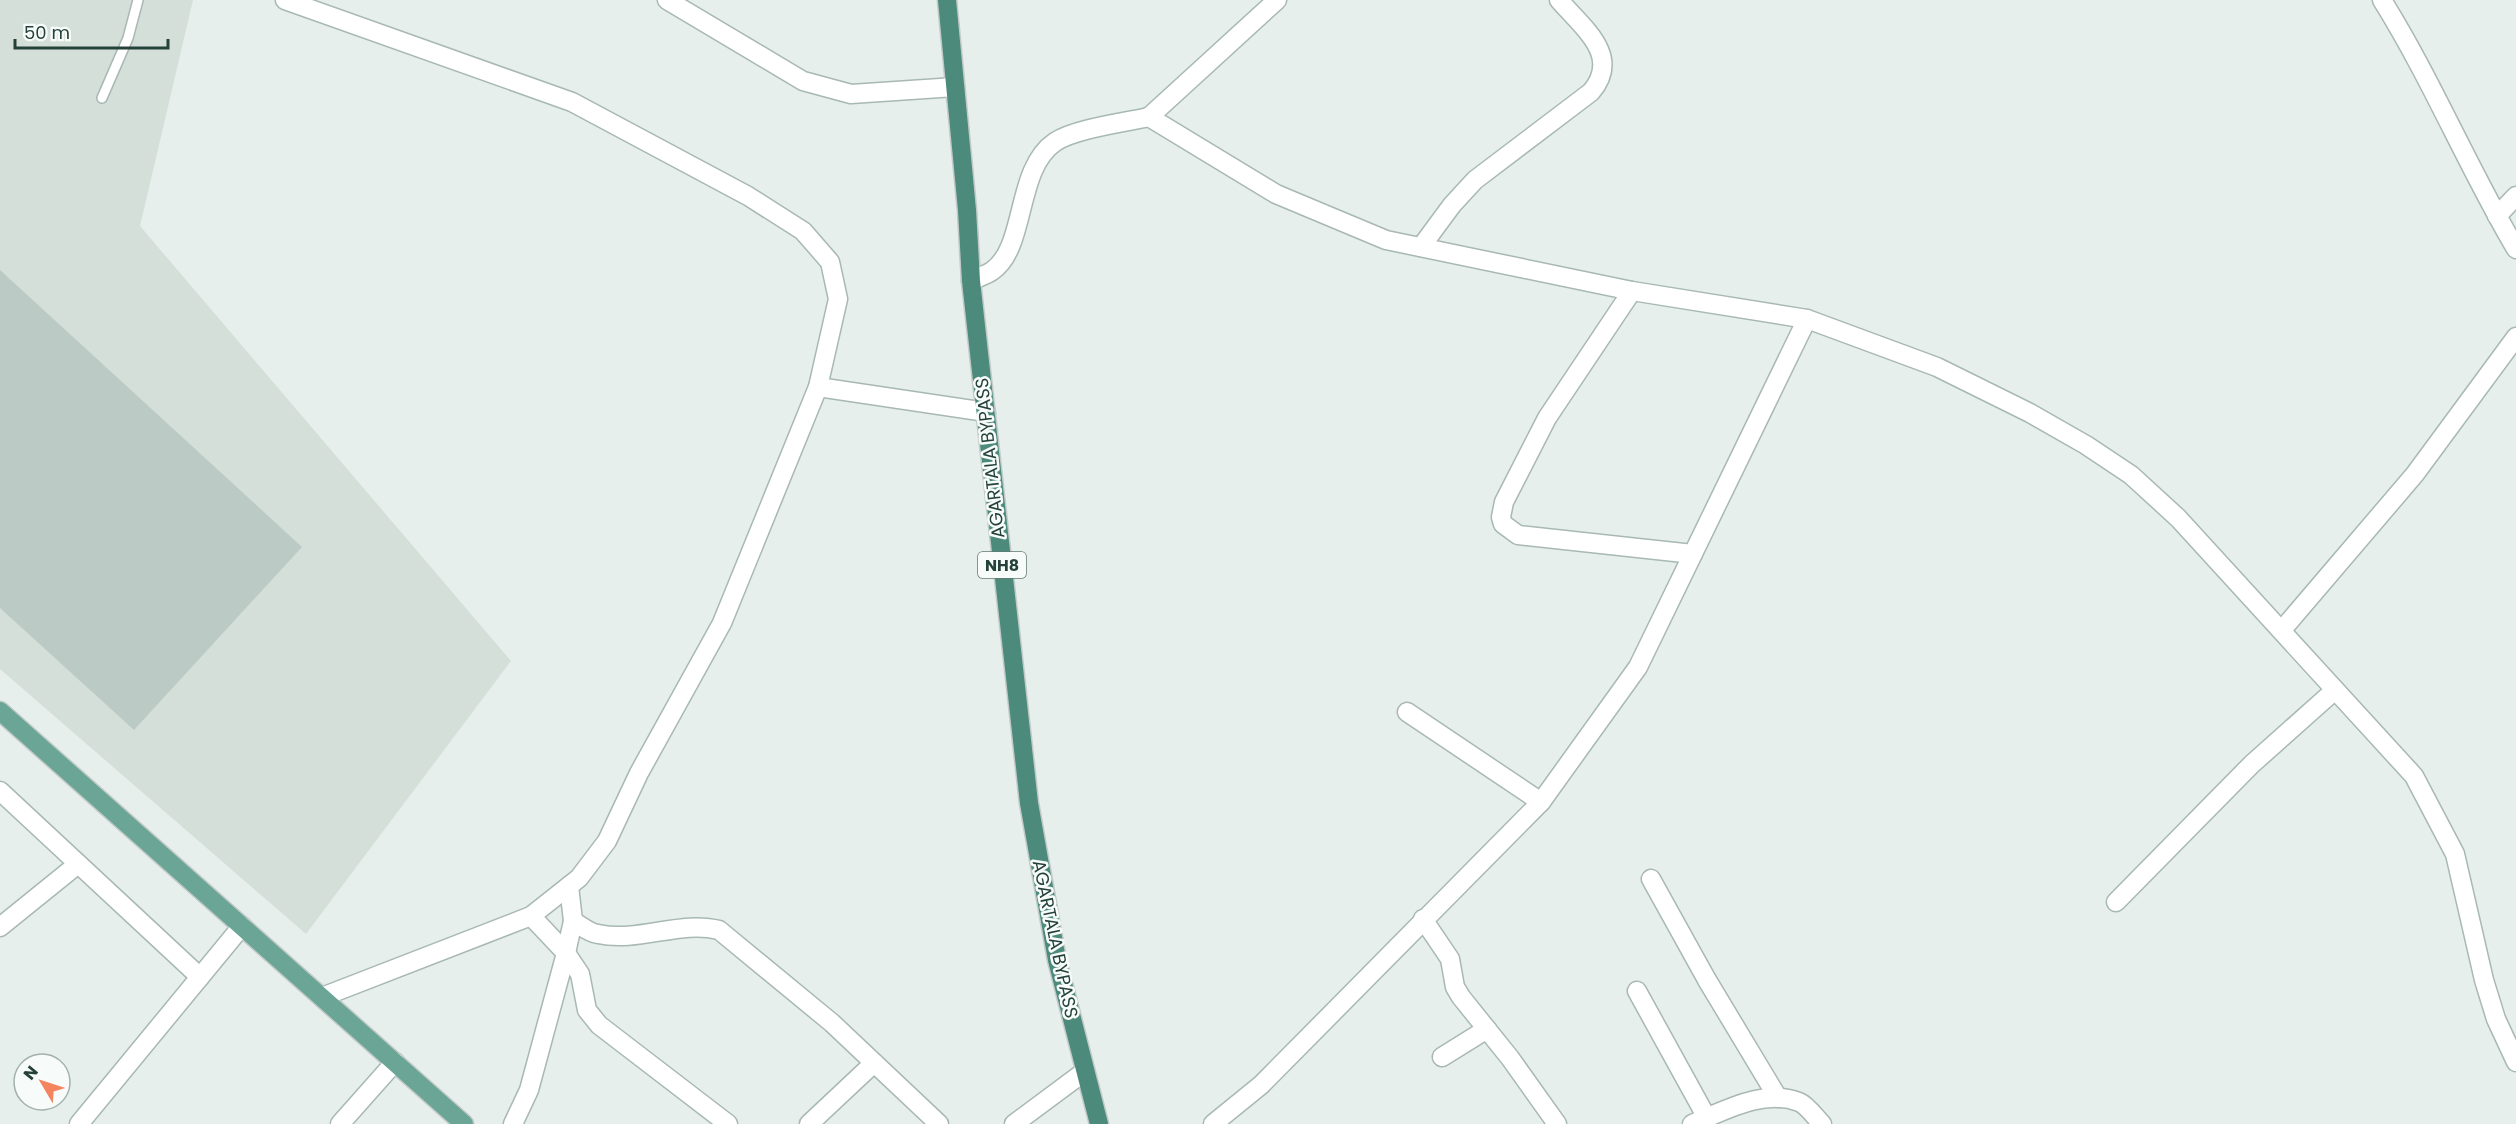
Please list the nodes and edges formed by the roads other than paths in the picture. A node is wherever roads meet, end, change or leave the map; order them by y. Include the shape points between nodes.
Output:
1 (138, 0) edge
2 (285, 0) edge
3 (667, 0) edge
4 (947, 0) edge
5 (1276, 0) edge
6 (1559, 0) edge
7 (2382, 0) edge
8 (955, 87) junction
9 (102, 98) dead end
10 (1149, 117) junction
11 (2516, 196) edge
12 (2497, 216) junction
13 (1421, 247) junction
14 (2516, 249) edge
15 (971, 281) junction
16 (1632, 291) junction
17 (1807, 319) junction
18 (2516, 337) edge
19 (818, 387) junction
20 (986, 412) junction
21 (1693, 554) junction
22 (2282, 630) junction
23 (2334, 690) junction
24 (0, 711) edge
25 (1407, 712) dead end
26 (0, 791) edge
27 (1541, 802) junction
28 (78, 864) junction
29 (1651, 879) dead end
30 (569, 886) junction
31 (2115, 902) dead end
32 (531, 915) junction
33 (1423, 919) junction
34 (573, 921) junction
35 (242, 926) junction
36 (0, 927) edge
37 (566, 953) junction
38 (200, 977) junction
39 (1637, 991) dead end
40 (322, 997) junction
41 (1487, 1029) junction
42 (1442, 1057) dead end
43 (395, 1062) junction
44 (2516, 1062) edge
45 (874, 1063) junction
46 (1084, 1072) junction
47 (1778, 1098) junction
48 (1699, 1121) edge
49 (79, 1124) edge
50 (340, 1124) edge
51 (464, 1124) edge
52 (513, 1124) edge
53 (728, 1124) edge
54 (808, 1124) edge
55 (939, 1124) edge
56 (1014, 1124) edge
57 (1098, 1124) edge
58 (1212, 1124) edge
59 (1557, 1124) edge
60 (1822, 1124) edge

1 - 9 lane via 128,38
2 - 19 street via 572,102 748,196 803,231 830,262 838,299
3 - 8 street via 803,81 851,94
4 - 8 highway, AGARTALA BYPASS / NH8
5 - 10 street
6 - 13 street via 1602,52 1601,80 1475,180
7 - 12 street
8 - 15 highway, AGARTALA BYPASS / NH8
10 - 13 street via 1276,194 1386,240
10 - 15 street via 1056,141 1036,162 1004,259 992,271
11 - 12 street
12 - 14 street
13 - 16 street
15 - 20 highway, AGARTALA BYPASS / NH8
16 - 17 street
16 - 21 street via 1547,418 1504,502 1501,517 1503,524 1518,535
17 - 21 street
17 - 22 street via 1936,367 2031,413 2131,475 2178,518
18 - 22 street via 2415,474
19 - 20 street
19 - 30 street via 722,623 639,773 608,842
20 - 46 highway, AGARTALA BYPASS / NH8 via 1029,803 1057,960
21 - 27 street via 1638,667
22 - 23 street
23 - 31 street via 2252,764
23 - 44 street via 2414,776 2455,855 2484,980
24 - 35 main road
25 - 27 street
26 - 28 street
27 - 33 street
28 - 36 street
28 - 38 street
29 - 47 street
30 - 32 street
30 - 34 street
32 - 37 street
32 - 40 street
33 - 41 street via 1450,959 1455,987
33 - 58 street via 1261,1085
34 - 37 street
34 - 45 street via 596,934 634,936 704,926 720,930
35 - 38 street
35 - 40 main road
37 - 52 street via 529,1090
37 - 53 street via 580,974 586,1010 599,1025
38 - 49 street
39 - 48 street
40 - 43 main road
41 - 42 street
41 - 59 street
43 - 50 street
43 - 51 main road
45 - 54 street
45 - 55 street
46 - 56 street
46 - 57 highway, AGARTALA BYPASS / NH8
47 - 48 street via 1744,1103
47 - 60 street via 1800,1102

